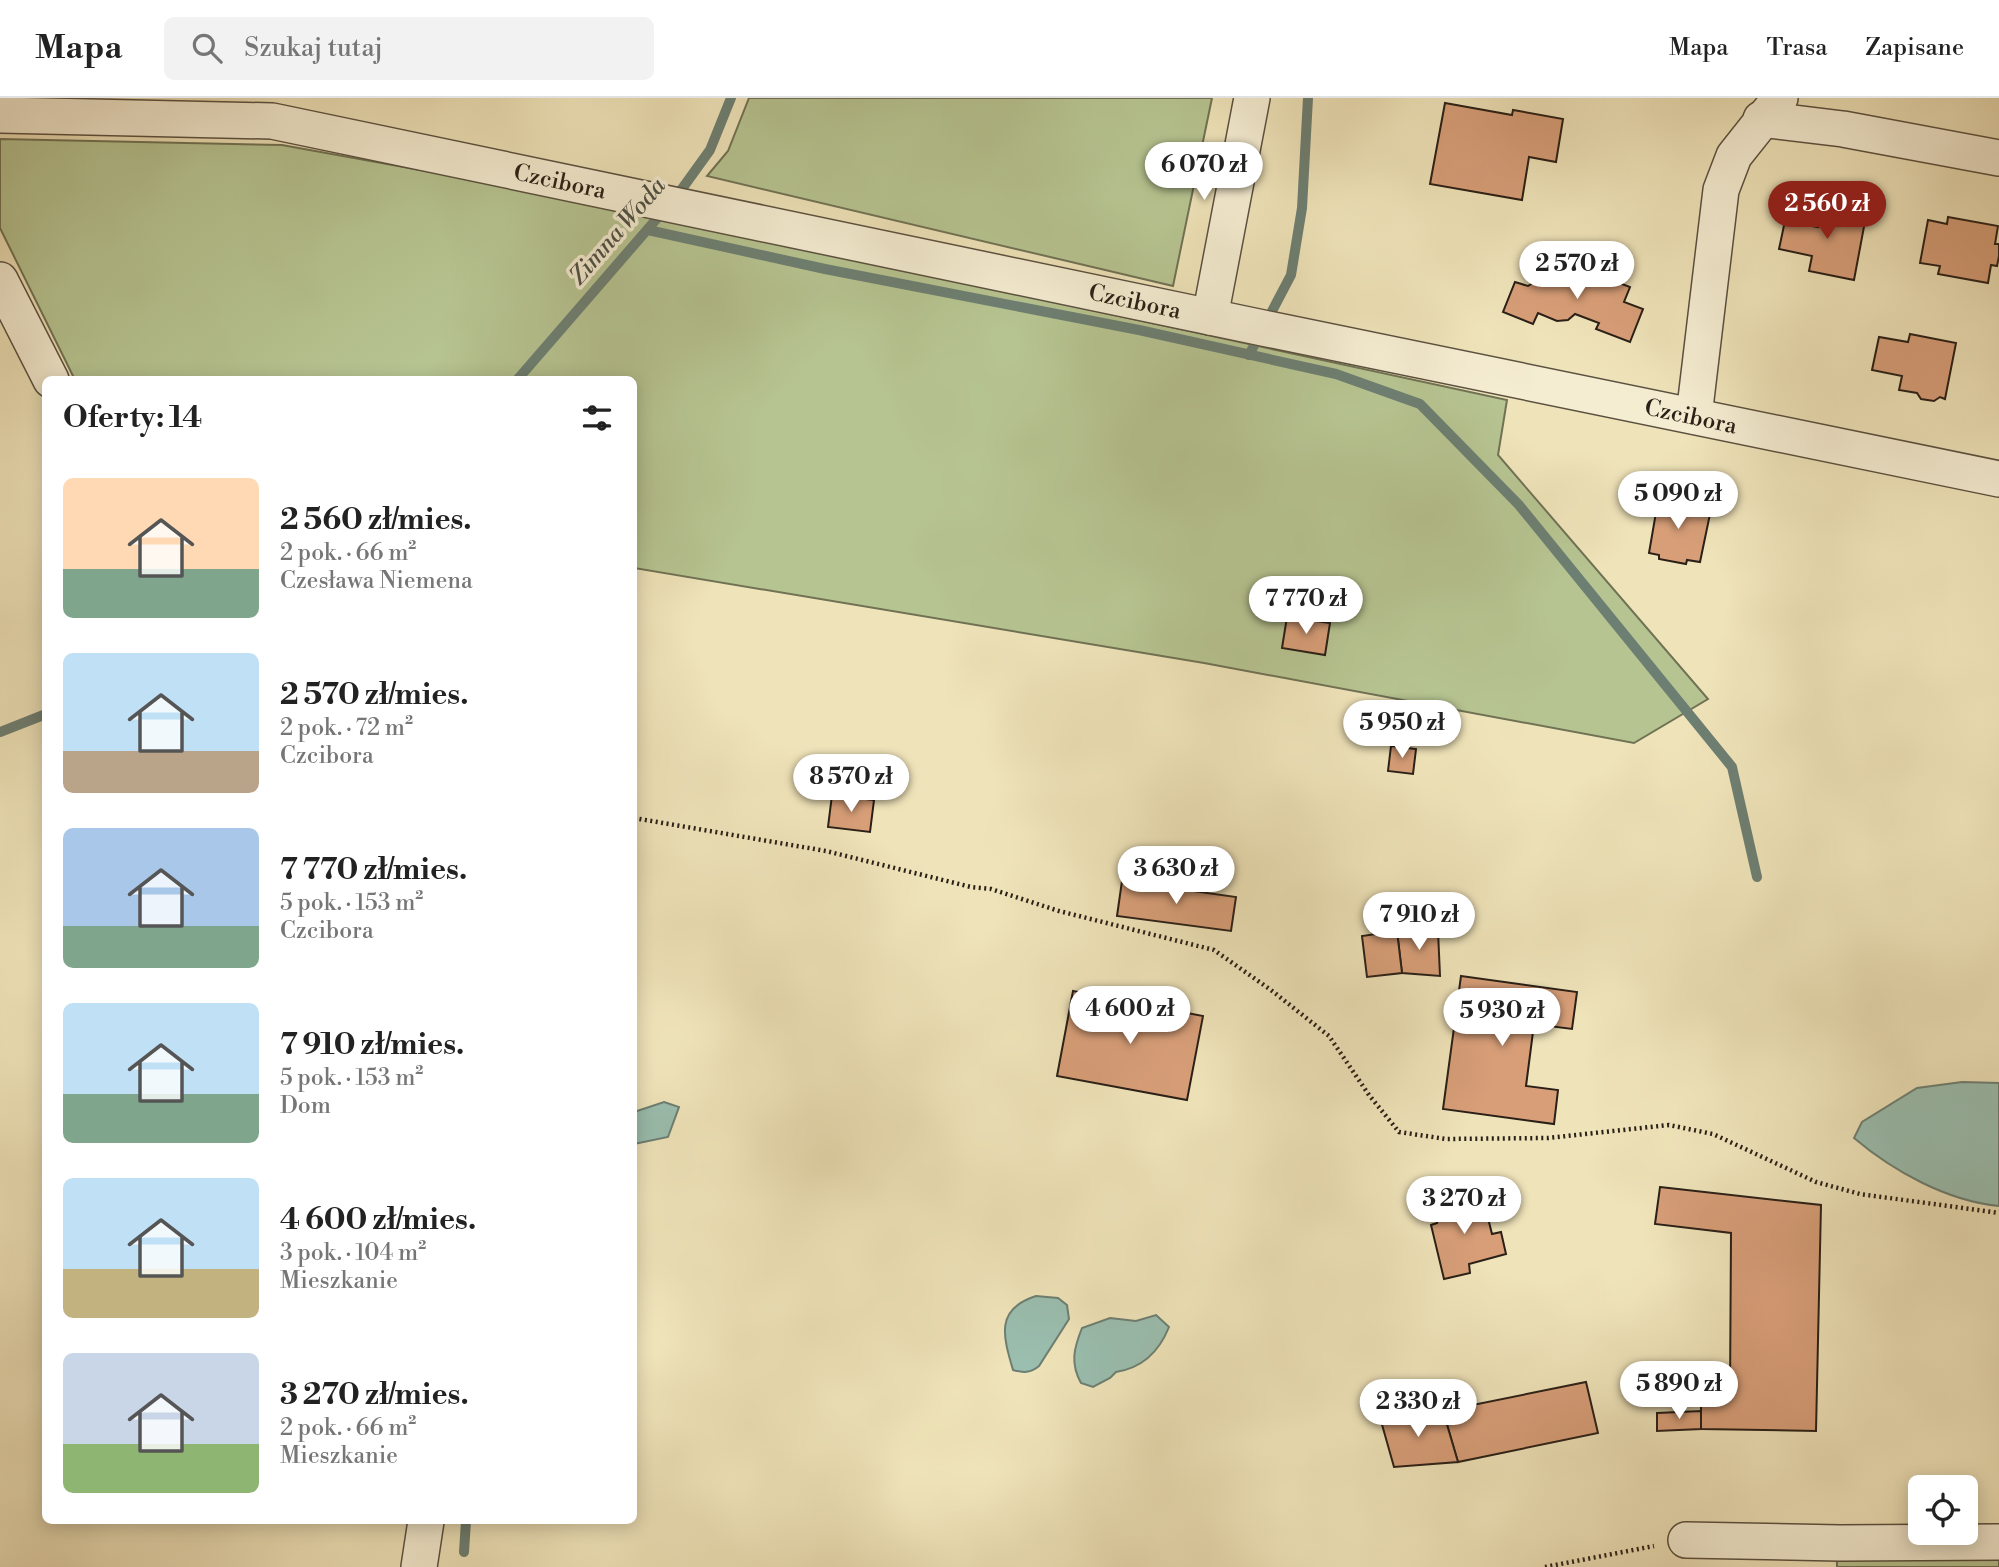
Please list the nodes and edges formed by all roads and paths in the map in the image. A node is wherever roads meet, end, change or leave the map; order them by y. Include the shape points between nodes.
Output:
1 (1252, 98) edge
2 (1770, 108) edge
3 (274, 109) edge
4 (0, 115) edge
5 (1999, 158) edge
6 (0, 280) edge
7 (1210, 317) junction
8 (49, 376) edge
9 (1694, 416) junction
10 (1999, 479) edge
11 (637, 819) edge
12 (1999, 1213) edge
13 (426, 1524) edge
14 (1686, 1540) joint
15 (1999, 1542) edge
16 (419, 1567) edge
17 (1545, 1567) edge

1 - 7 street
2 - 5 street via 1843,130
2 - 9 street via 1734,156 1721,190
3 - 4 street, Czcibora
3 - 7 street, Czcibora
6 - 8 street
7 - 9 street, Czcibora
9 - 10 street, Czcibora
11 - 12 path via 826,851 991,889 1214,950 1329,1036 1399,1132 1446,1139 1548,1138 1669,1125 1713,1134 1816,1182 1860,1194
13 - 16 street
14 - 15 street
14 - 17 path

